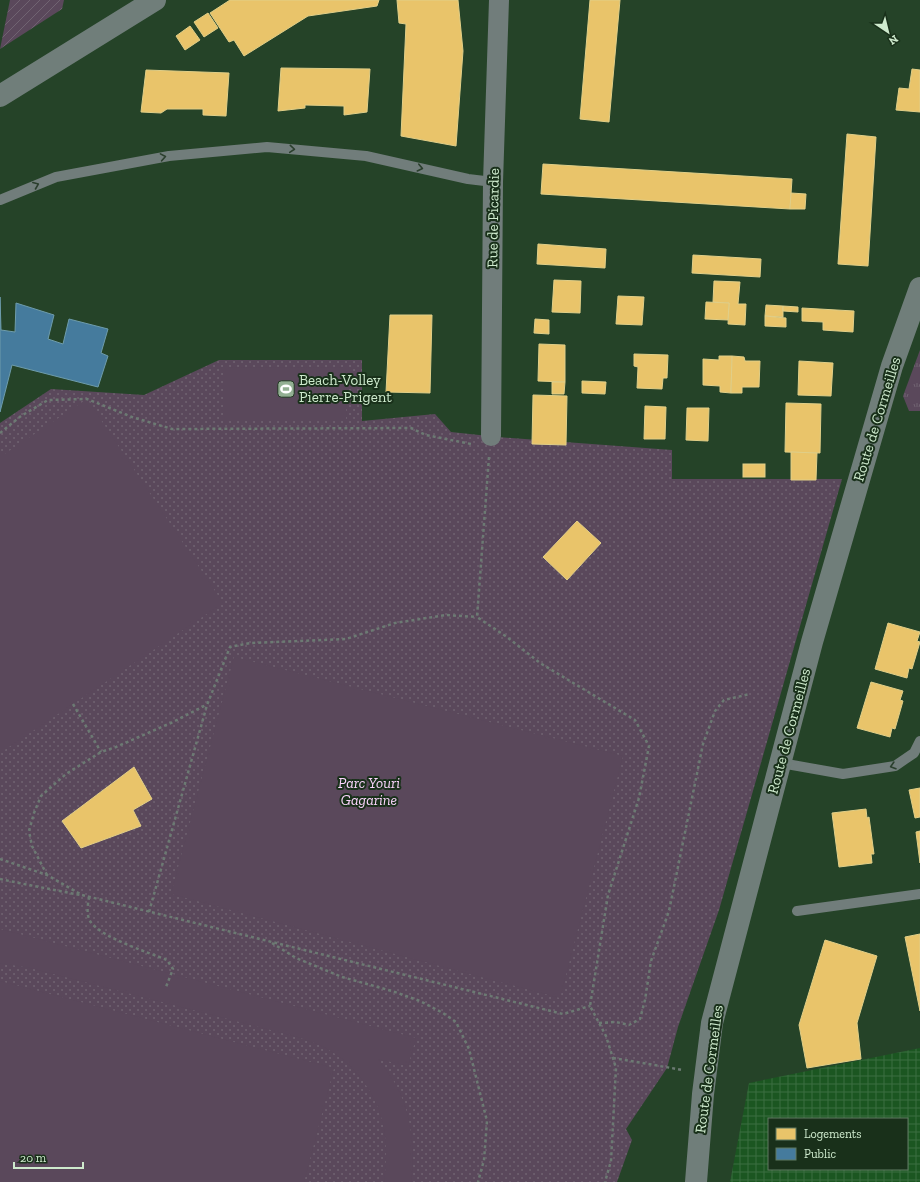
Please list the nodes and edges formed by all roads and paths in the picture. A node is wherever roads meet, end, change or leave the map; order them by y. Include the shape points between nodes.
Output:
1 (156, 0) edge
2 (499, 0) edge
3 (0, 96) edge
4 (493, 182) junction
5 (0, 200) edge
6 (920, 288) edge
7 (0, 433) edge
8 (490, 442) junction
9 (477, 617) junction
10 (750, 694) dead end
11 (72, 704) dead end
12 (207, 705) junction
13 (920, 741) edge
14 (101, 752) junction
15 (781, 763) junction
16 (0, 859) edge
17 (47, 875) junction
18 (0, 878) edge
19 (920, 894) edge
20 (82, 895) junction
21 (89, 897) junction
22 (797, 911) dead end
23 (149, 912) junction
24 (270, 942) junction
25 (166, 987) dead end
26 (590, 1006) junction
27 (599, 1023) junction
28 (613, 1058) junction
29 (706, 1072) junction
30 (478, 1182) edge
31 (605, 1182) edge
32 (696, 1182) edge

1 - 3 main road
2 - 4 street, Rue de Picardie
5 -> 4 lane via 56,177 168,156 267,147 366,156 468,179
4 - 8 street, Rue de Picardie
6 - 15 main road, Route de Cormeilles via 892,366 856,488
7 - 8 path via 21,416 48,400 87,399 172,429 411,428 426,435
8 - 9 path
9 - 12 path via 446,615 395,623 346,639 230,646
9 - 26 path via 540,663 634,720 649,746 639,798 608,895
10 - 27 path via 724,700 715,711 703,744 669,912 651,961 640,1019 629,1025 616,1022
11 - 14 path
12 - 14 path via 116,748
12 - 23 path
13 -> 15 lane via 914,753 895,766 843,774
14 - 17 path via 66,774 41,796 29,831 32,846
15 - 29 main road, Route de Cormeilles via 712,1023
16 - 17 path
17 - 20 path
18 - 20 path
19 - 22 lane
20 - 21 path
21 - 23 path
21 - 25 path via 87,908 90,921 103,934 167,960 173,968
23 - 24 path
24 - 26 path via 563,1014
24 - 30 path via 296,958 342,977 420,1001 456,1022 469,1049 487,1121 484,1160
26 - 27 path
27 - 28 path
28 - 29 path
28 - 31 path via 616,1068 612,1154
29 - 32 main road, Route de Cormeilles

